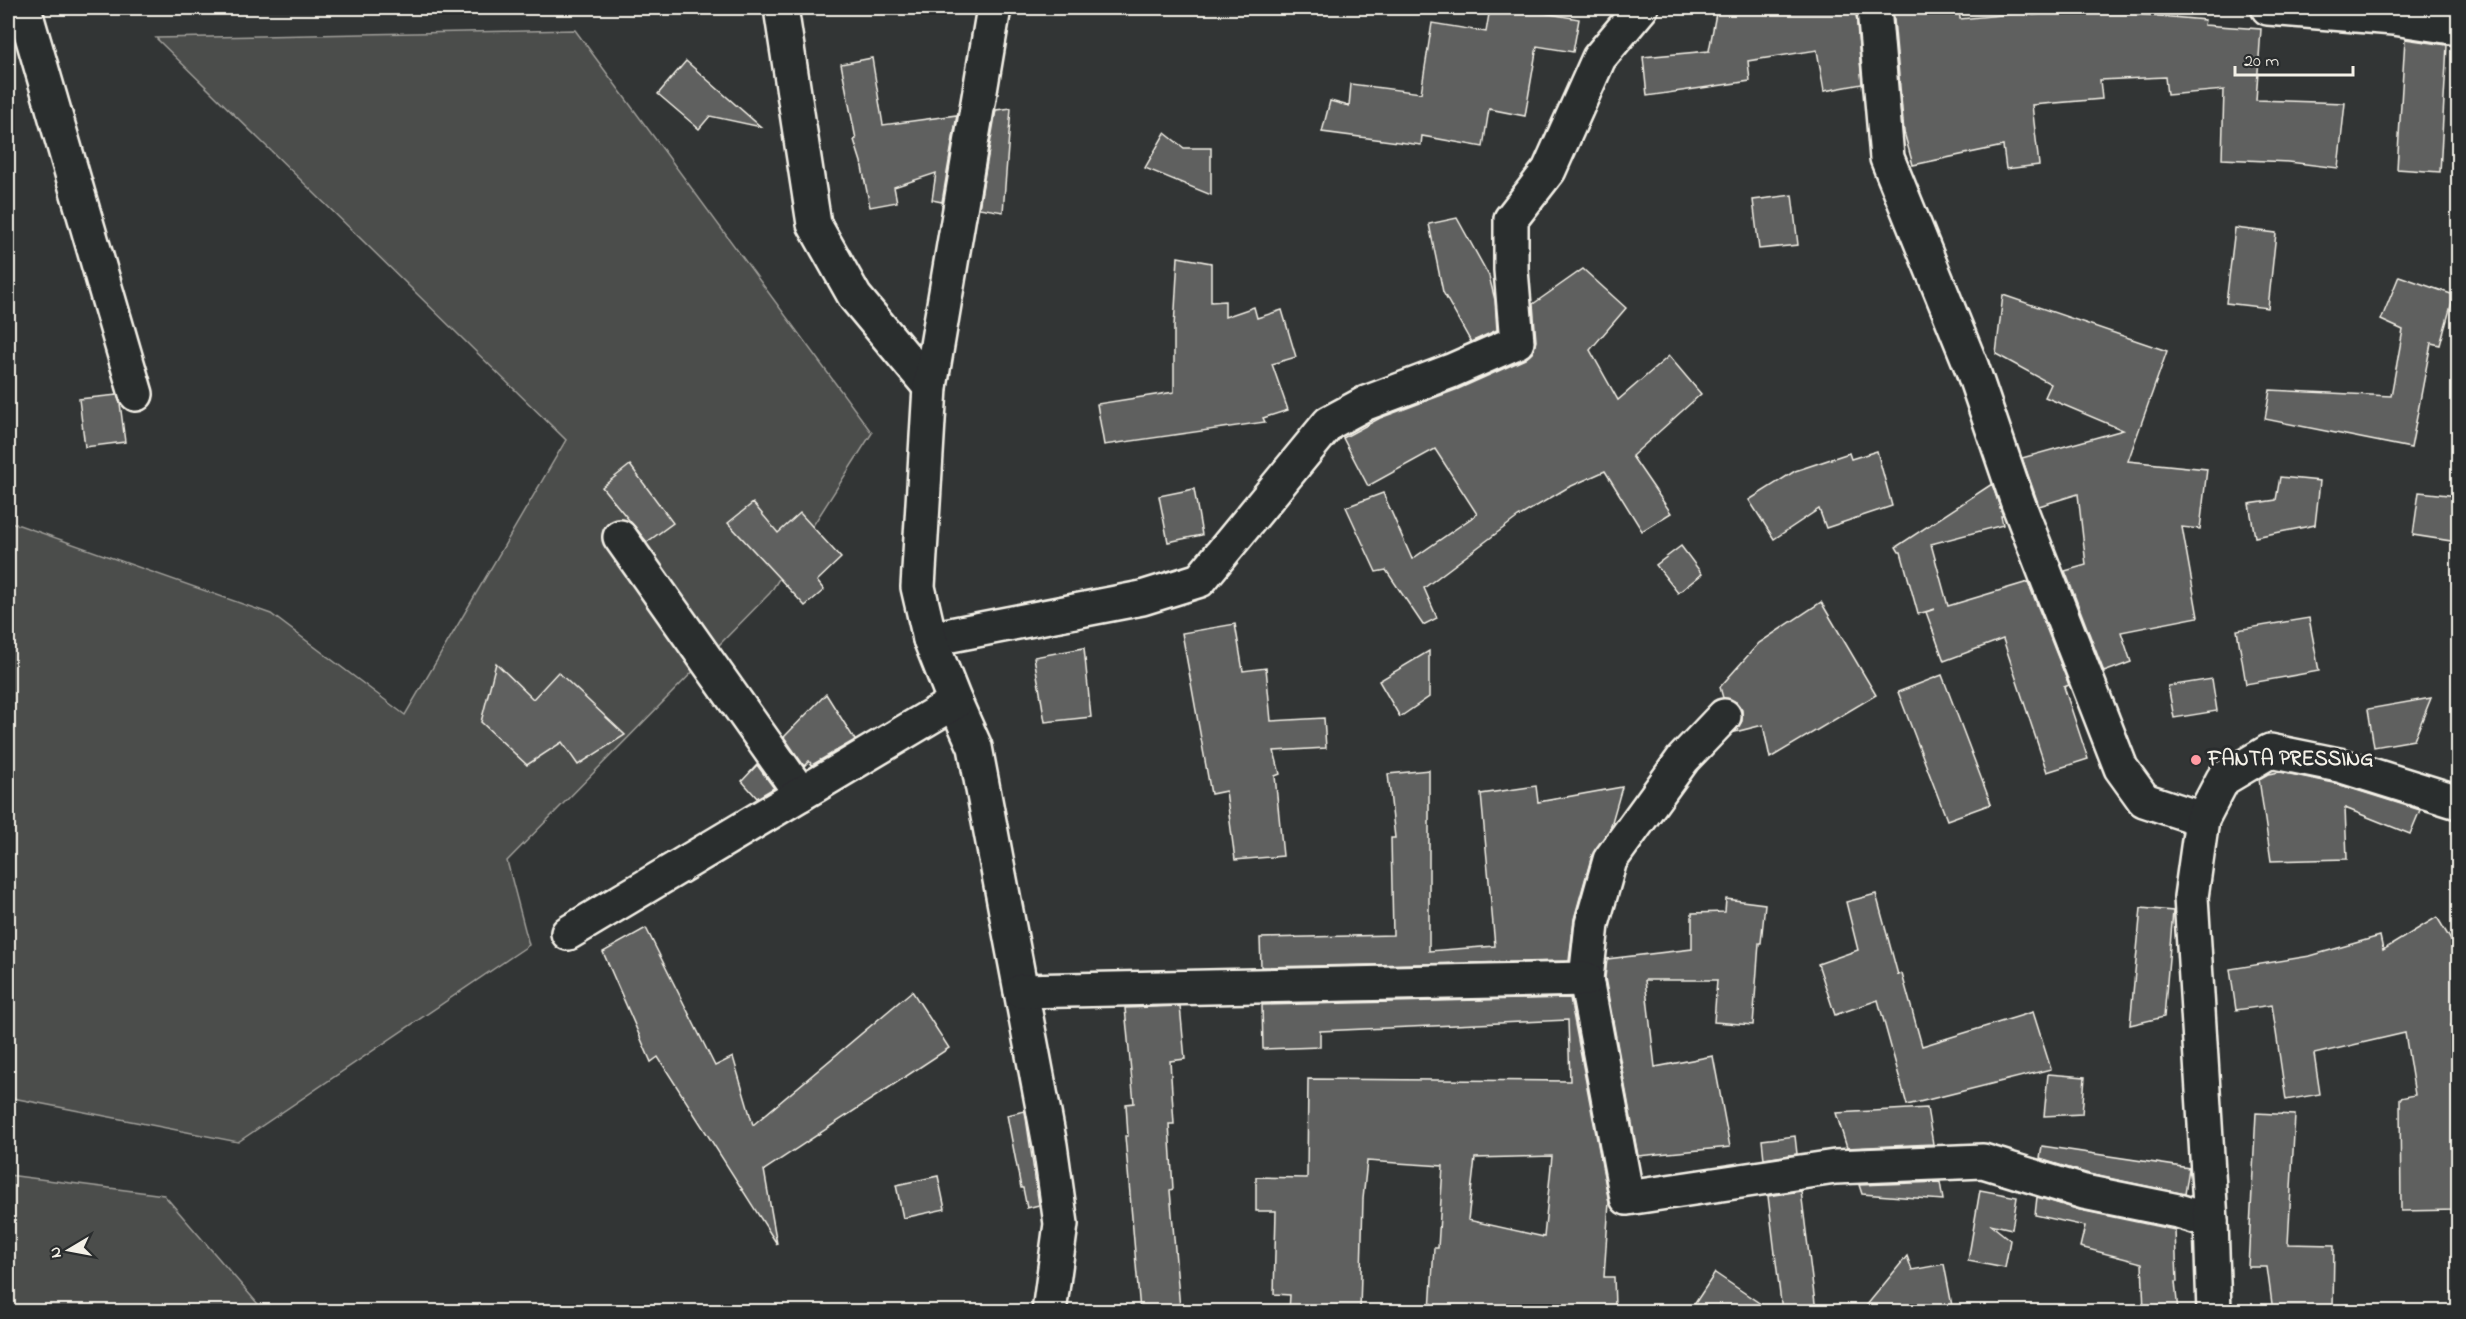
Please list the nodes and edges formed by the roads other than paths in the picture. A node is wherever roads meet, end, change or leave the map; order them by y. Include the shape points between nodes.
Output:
1 (24, 8) edge
2 (781, 8) edge
3 (994, 8) edge
4 (1641, 8) edge
5 (1874, 8) edge
6 (2268, 8) edge
7 (2458, 28) edge
8 (930, 387) junction
9 (136, 394) dead end
10 (620, 537) dead end
11 (930, 639) junction
12 (955, 702) junction
13 (1724, 716) dead end
14 (801, 794) junction
15 (2458, 802) edge
16 (2202, 819) junction
17 (568, 933) dead end
18 (1586, 979) junction
19 (1021, 991) junction
20 (2211, 1221) junction
21 (1049, 1311) edge
22 (2214, 1311) edge

1 - 9 street
2 - 8 street via 814,224 855,297
3 - 8 street
4 - 11 street via 1599,58 1549,170 1512,219 1511,270 1517,342 1366,403 1329,423 1200,580 1142,598
5 - 16 street via 1887,158 1972,368 2018,503 2121,768 2144,800
6 - 7 street via 2394,18
8 - 11 street via 918,587
10 - 14 street
11 - 12 street
12 - 14 street
12 - 19 street via 975,747
13 - 18 street via 1683,759 1610,860 1592,924
14 - 17 street
15 - 16 street via 2339,765 2270,751 2223,779
16 - 20 street via 2191,897
18 - 19 street
18 - 20 street via 1627,1198 1836,1167 1983,1161 2084,1192
19 - 21 street via 1061,1224
20 - 22 street

